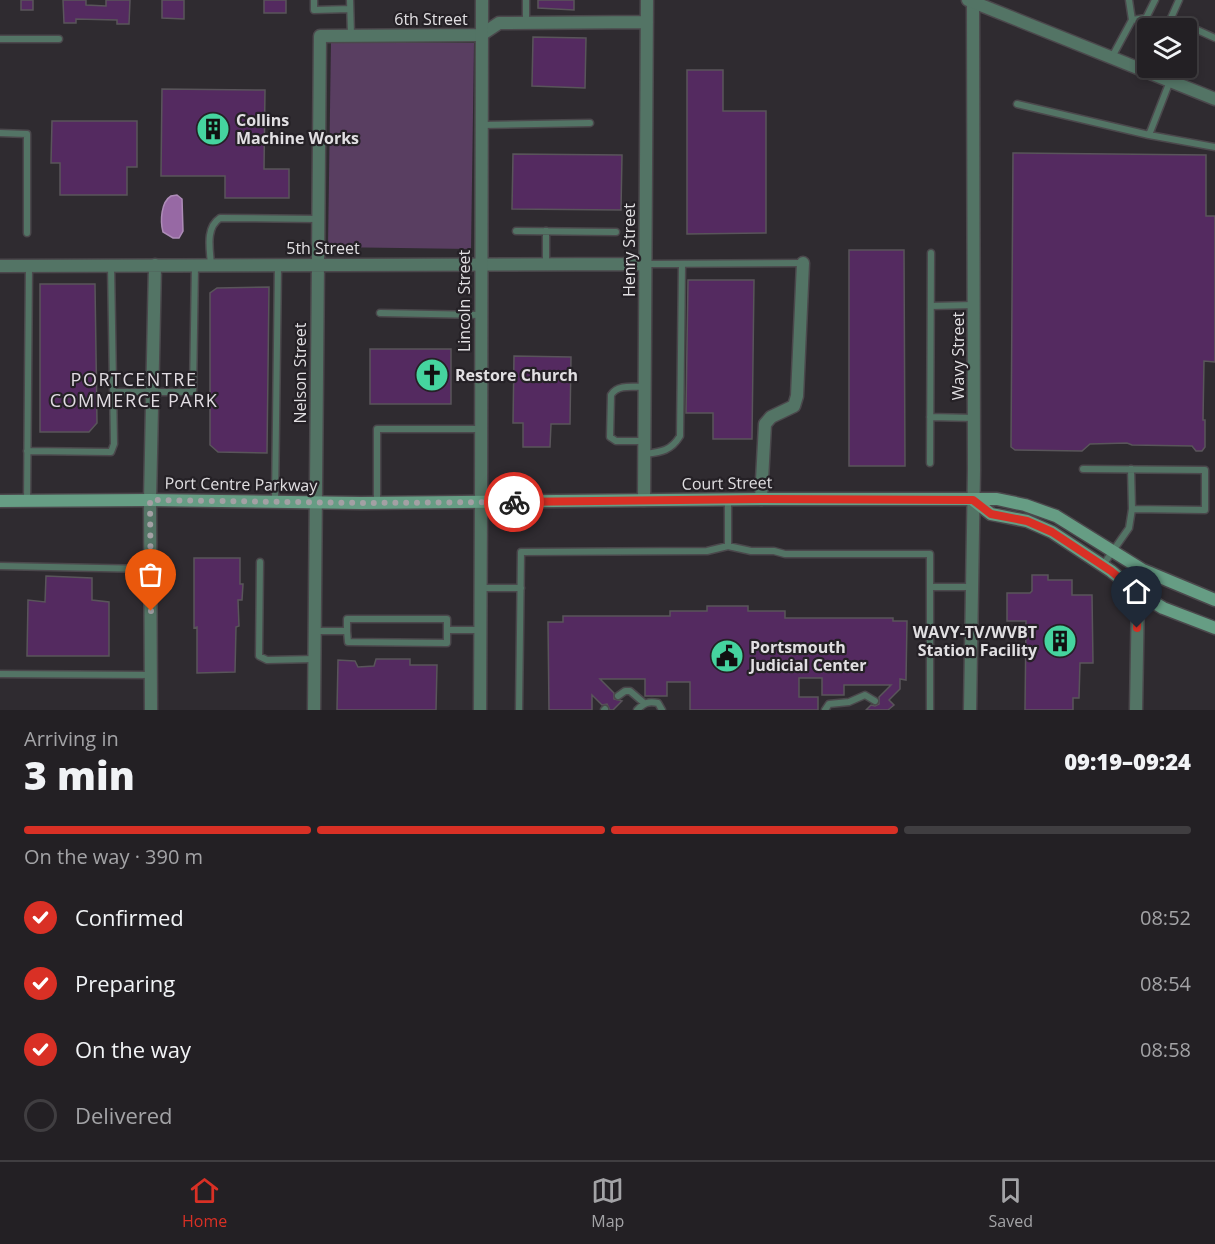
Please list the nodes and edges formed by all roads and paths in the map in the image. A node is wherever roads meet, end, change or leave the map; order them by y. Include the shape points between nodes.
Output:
1 (314, 0) edge
2 (350, 0) edge
3 (482, 0) edge
4 (526, 0) edge
5 (647, 0) edge
6 (1129, 0) edge
7 (1155, 0) edge
8 (1179, 0) edge
9 (971, 1) edge
10 (350, 9) junction
11 (1132, 20) junction
12 (647, 22) junction
13 (526, 23) junction
14 (482, 35) junction
15 (320, 36) joint
16 (351, 36) junction
17 (1215, 38) edge
18 (0, 39) edge
19 (59, 39) dead end
20 (1112, 58) junction
21 (1170, 81) junction
22 (1215, 99) edge
23 (1017, 104) dead end
24 (590, 123) dead end
25 (481, 125) junction
26 (0, 133) edge
27 (1149, 135) junction
28 (1215, 147) edge
29 (318, 219) junction
30 (516, 231) dead end
31 (546, 231) junction
32 (616, 232) dead end
33 (27, 233) dead end
34 (931, 253) dead end
35 (803, 263) joint
36 (481, 264) junction
37 (546, 264) junction
38 (645, 264) junction
39 (682, 264) junction
40 (29, 265) junction
41 (111, 265) junction
42 (155, 265) junction
43 (195, 265) junction
44 (211, 265) junction
45 (278, 265) junction
46 (318, 265) junction
47 (0, 266) edge
48 (974, 305) junction
49 (931, 306) junction
50 (380, 313) dead end
51 (481, 315) junction
52 (645, 387) junction
53 (113, 392) junction
54 (152, 392) junction
55 (930, 417) junction
56 (974, 418) junction
57 (481, 429) junction
58 (644, 448) junction
59 (27, 451) junction
60 (930, 463) dead end
61 (1083, 469) dead end
62 (1131, 469) junction
63 (728, 499) junction
64 (761, 499) junction
65 (150, 500) junction
66 (644, 500) junction
67 (973, 500) junction
68 (0, 501) edge
69 (27, 501) junction
70 (275, 501) junction
71 (316, 501) junction
72 (481, 502) junction
73 (377, 503) junction
74 (1132, 509) junction
75 (728, 546) junction
76 (1113, 552) junction
77 (261, 562) dead end
78 (1103, 565) junction
79 (0, 566) edge
80 (151, 569) junction
81 (1150, 573) junction
82 (930, 587) junction
83 (973, 587) junction
84 (481, 588) junction
85 (521, 588) junction
86 (1138, 593) junction
87 (1215, 600) edge
88 (1215, 628) edge
89 (447, 630) junction
90 (480, 630) junction
91 (315, 631) junction
92 (347, 631) junction
93 (315, 658) junction
94 (0, 674) edge
95 (151, 675) junction
96 (618, 696) dead end
97 (875, 701) dead end
98 (644, 703) junction
99 (152, 710) edge
100 (314, 710) edge
101 (480, 710) edge
102 (519, 710) edge
103 (638, 710) edge
104 (662, 710) edge
105 (825, 710) edge
106 (930, 710) edge
107 (970, 710) edge
108 (1136, 710) edge

1 - 10 lane via 314,10
2 - 10 lane
3 - 14 street, Lincoln Street
4 - 13 lane
5 - 12 street, Henry Street
6 - 11 lane
7 - 11 lane via 1146,18
8 - 17 lane via 1171,18
9 - 20 street
9 - 48 street, Wavy Street
10 - 16 lane
11 - 20 lane
12 - 13 street, 6th Street
12 - 38 street, Henry Street
13 - 14 street, 6th Street via 499,23
14 - 16 street, 6th Street
14 - 25 street, Lincoln Street
15 - 16 street, 6th Street
15 - 29 street, Nelson Street
18 - 19 lane
20 - 21 street
21 - 22 street
21 - 27 lane
23 - 27 lane
24 - 25 lane
25 - 36 street, Lincoln Street
26 - 33 lane via 27,134
27 - 28 lane
29 - 44 lane via 220,218 210,231
29 - 46 street, Nelson Street
30 - 31 lane
31 - 32 lane
31 - 37 lane
34 - 49 lane
35 - 39 lane
35 - 64 street via 797,396 794,406 765,424
36 - 37 street, 5th Street
36 - 46 street, 5th Street
36 - 51 street, Lincoln Street
37 - 38 street, 5th Street
38 - 39 lane
38 - 52 street, Henry Street
39 - 58 lane via 680,436 663,452
40 - 41 street, 5th Street
40 - 47 street, 5th Street
40 - 59 lane
41 - 42 street, 5th Street
41 - 53 lane
42 - 43 street, 5th Street
42 - 54 street
43 - 44 street, 5th Street
43 - 54 lane via 193,392
44 - 45 street, 5th Street
45 - 46 street, 5th Street
45 - 70 lane
46 - 71 street, Nelson Street
48 - 49 lane
48 - 56 street, Wavy Street
49 - 55 lane
50 - 51 lane
51 - 57 street, Lincoln Street
52 - 58 street, Henry Street
52 - 58 lane via 615,388 611,395 610,437
53 - 54 lane
53 - 59 lane via 111,452
54 - 65 street
55 - 56 lane
55 - 60 lane
56 - 67 street, Wavy Street
57 - 72 street, Lincoln Street
57 - 73 lane via 377,429
58 - 66 street, Henry Street
59 - 69 lane
61 - 62 lane
62 - 74 lane
62 - 74 lane via 1205,470 1205,510
63 - 64 main road, Court Street
63 - 66 main road, Court Street
63 - 75 lane
64 - 67 main road, Court Street
65 - 69 main road, Port Centre Parkway
65 - 70 main road, Port Centre Parkway
65 - 80 street
66 - 72 main road, Court Street
67 - 76 main road, Court Street via 997,499 1056,516
67 - 78 main road via 991,514 1027,521 1052,532
67 - 83 street, Wavy Street
68 - 69 main road, Port Centre Parkway
70 - 71 main road, Port Centre Parkway
71 - 73 main road, Port Centre Parkway
71 - 91 street, Nelson Street
72 - 73 main road, Port Centre Parkway
72 - 84 street, Lincoln Street
74 - 76 lane via 1129,528
75 - 82 lane via 785,554 930,554
75 - 85 lane via 707,551 521,552
76 - 78 lane
76 - 81 main road, Court Street
77 - 93 lane via 259,656 267,660
78 - 86 main road
79 - 80 lane
80 - 95 street
81 - 86 street
81 - 87 main road, Court Street
82 - 83 lane
82 - 106 lane
83 - 107 street, Wavy Street
84 - 85 lane
84 - 90 street, Lincoln Street
85 - 102 lane
86 - 88 main road via 1162,608
86 - 108 street
89 - 90 lane
89 - 92 lane via 447,619 347,619
89 - 92 lane via 447,643 348,642
90 - 101 street, Lincoln Street
91 - 92 lane
91 - 93 street, Nelson Street
93 - 100 street, Nelson Street
94 - 95 lane
95 - 99 street
96 - 98 lane via 630,691
97 - 105 lane via 865,695 829,704
98 - 103 lane
98 - 104 lane via 658,703

